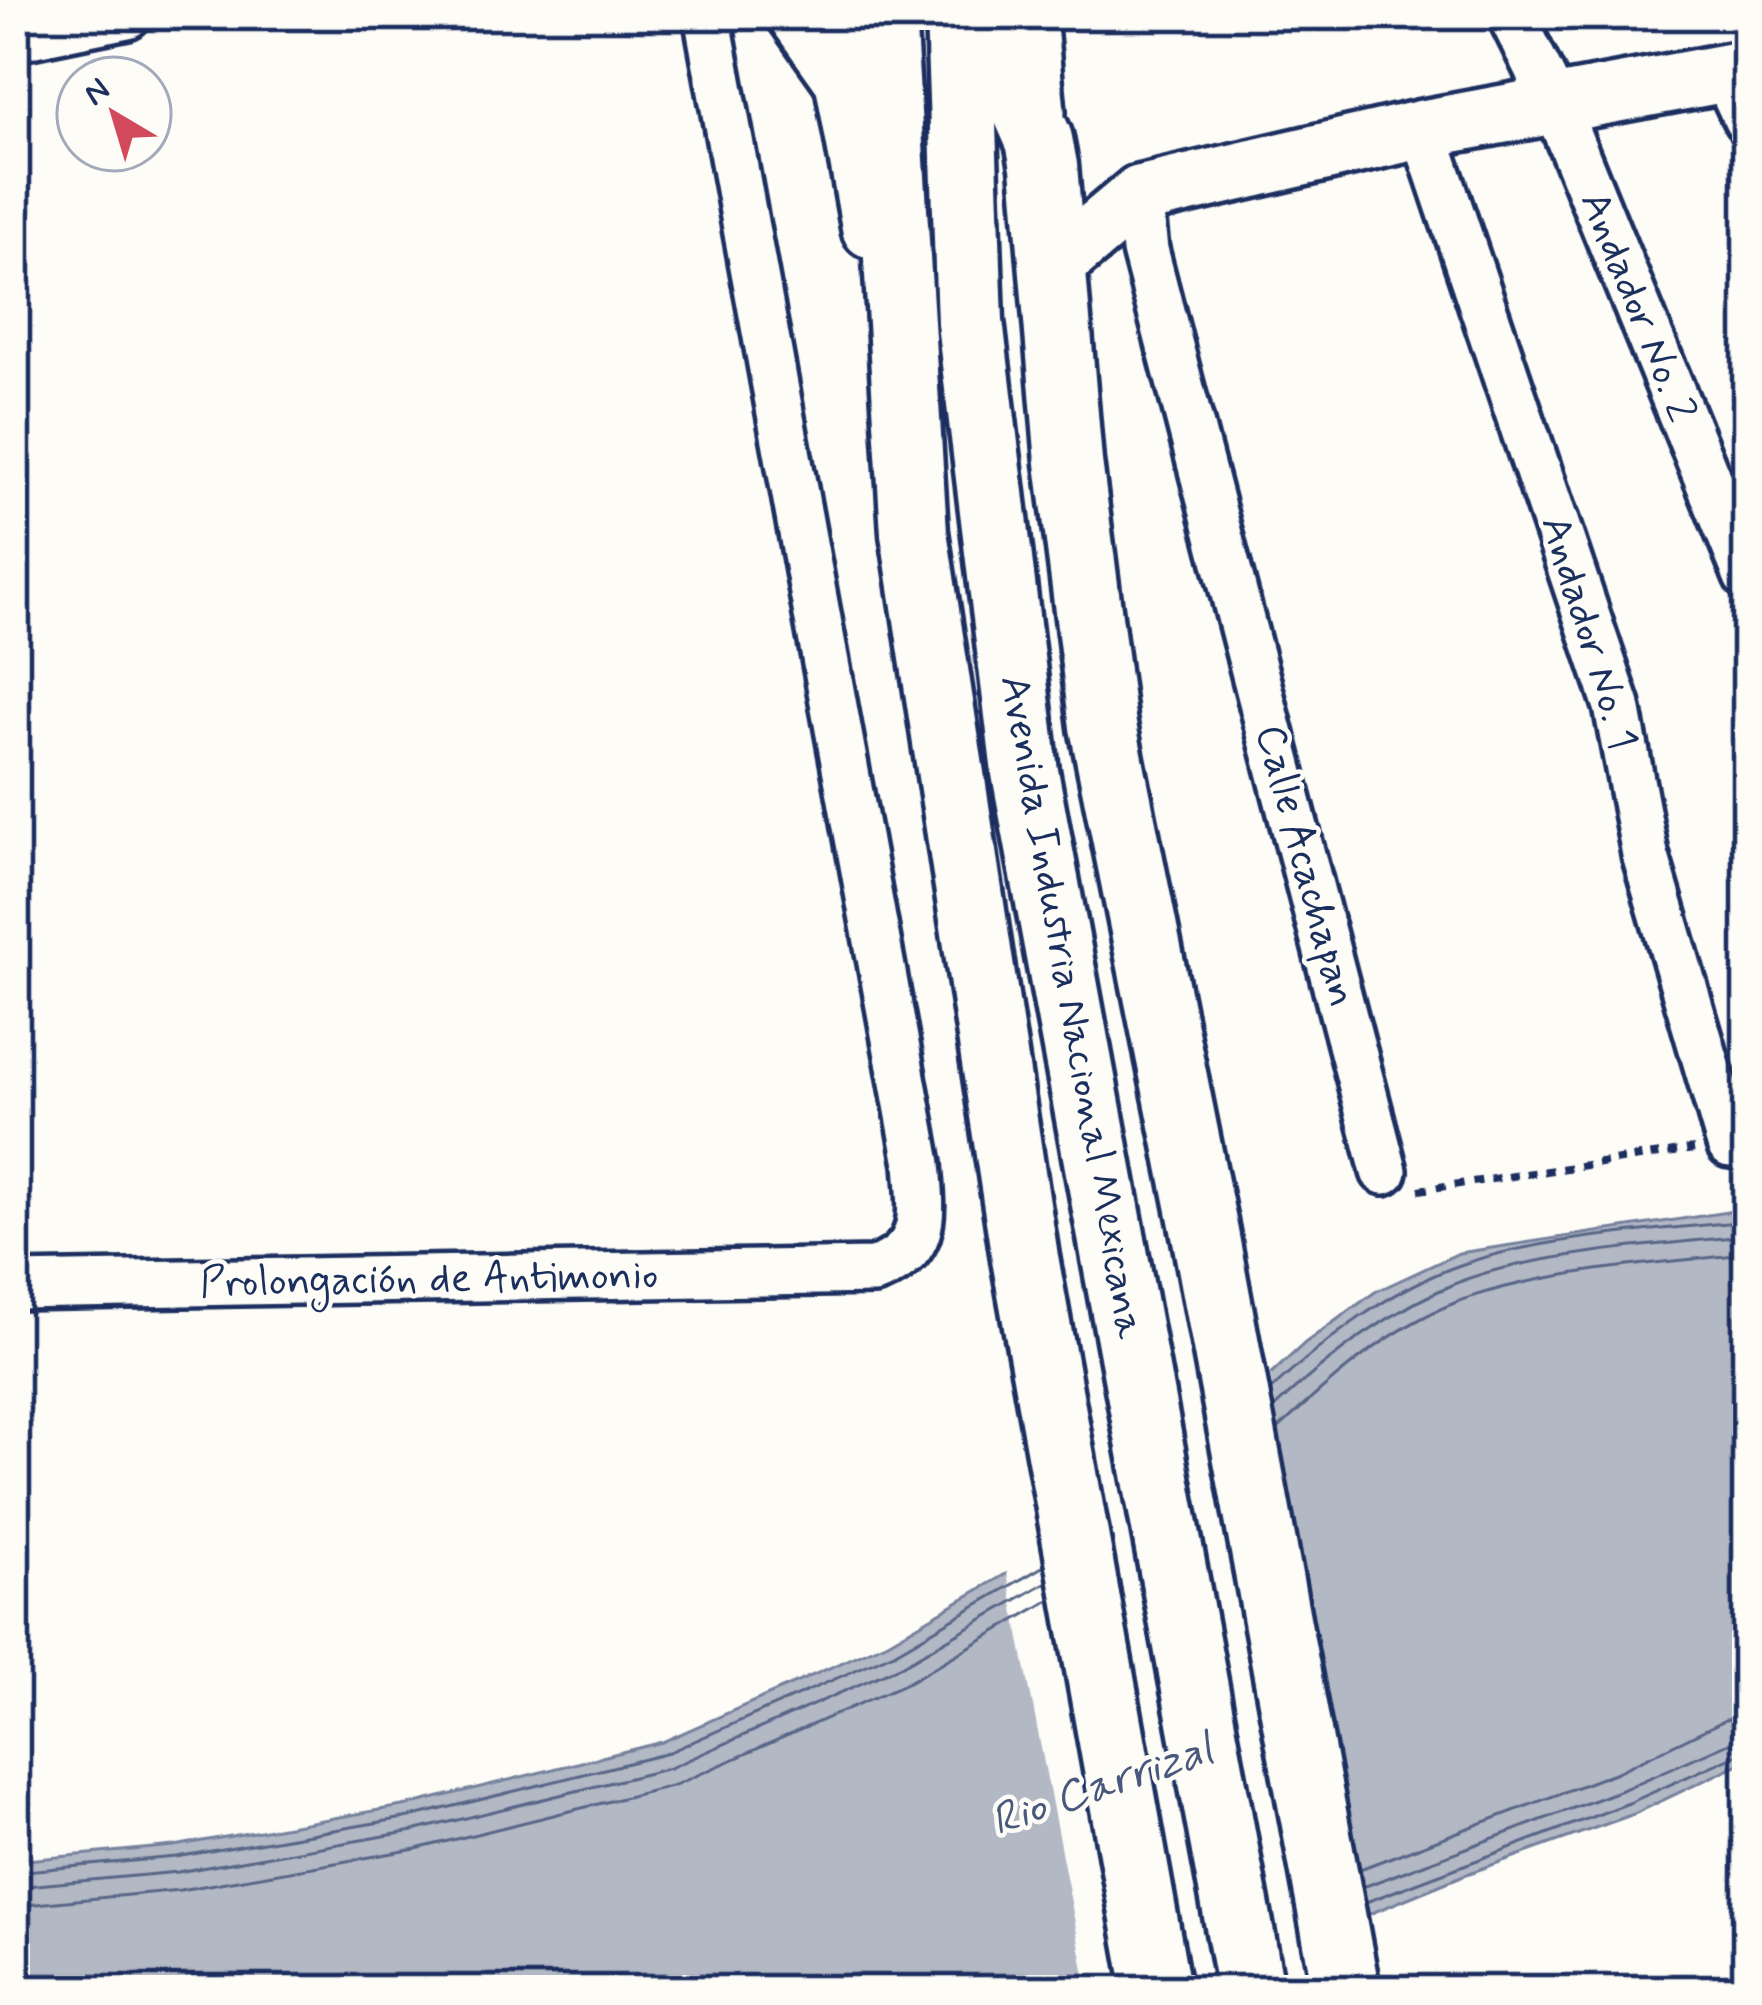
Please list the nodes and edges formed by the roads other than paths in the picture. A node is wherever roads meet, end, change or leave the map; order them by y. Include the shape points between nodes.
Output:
1 (127, 15) edge
2 (707, 15) edge
3 (790, 15) edge
4 (832, 15) edge
5 (882, 15) edge
6 (959, 15) edge
7 (984, 15) edge
8 (1027, 15) edge
9 (1511, 15) edge
10 (15, 38) edge
11 (1740, 88) edge
12 (847, 95) junction
13 (1555, 104) junction
14 (1423, 129) junction
15 (1041, 153) junction
16 (1138, 195) junction
17 (1053, 267) junction
18 (903, 409) junction
19 (1747, 575) edge
20 (1730, 1144) road end
21 (1384, 1171) road end
22 (15, 1286) edge
23 (1156, 1990) edge
24 (1251, 1990) edge
25 (1346, 1990) edge

1 - 10 street
2 - 22 street, Prolongación de Antimonio via 918,1164 922,1215 912,1247 874,1271
3 - 12 street
4 - 12 street, Avenida Industria Nacional Mexicana
5 - 18 main road, Avenida Industria Nacional Mexicana
6 - 24 main road, Avenida Industria Nacional Mexicana via 970,322 1004,629 1063,1000
7 - 15 main road, Avenida Industria Nacional Mexicana
8 - 15 street, Avenida Industria Nacional Mexicana
9 - 13 street, Andador No. 2
11 - 13 street
12 - 18 street, Avenida Industria Nacional Mexicana
13 - 14 street
13 - 19 street, Andador No. 2
14 - 16 street
14 - 20 street, Andador No. 1 via 1617,706 1645,854
15 - 16 street
15 - 17 main road, Avenida Industria Nacional Mexicana
16 - 17 street
16 - 21 street, Calle Acachapan via 1144,250
17 - 25 main road, Avenida Industria Nacional Mexicana via 1103,726
18 - 23 main road, Avenida Industria Nacional Mexicana via 917,556 1025,1258

